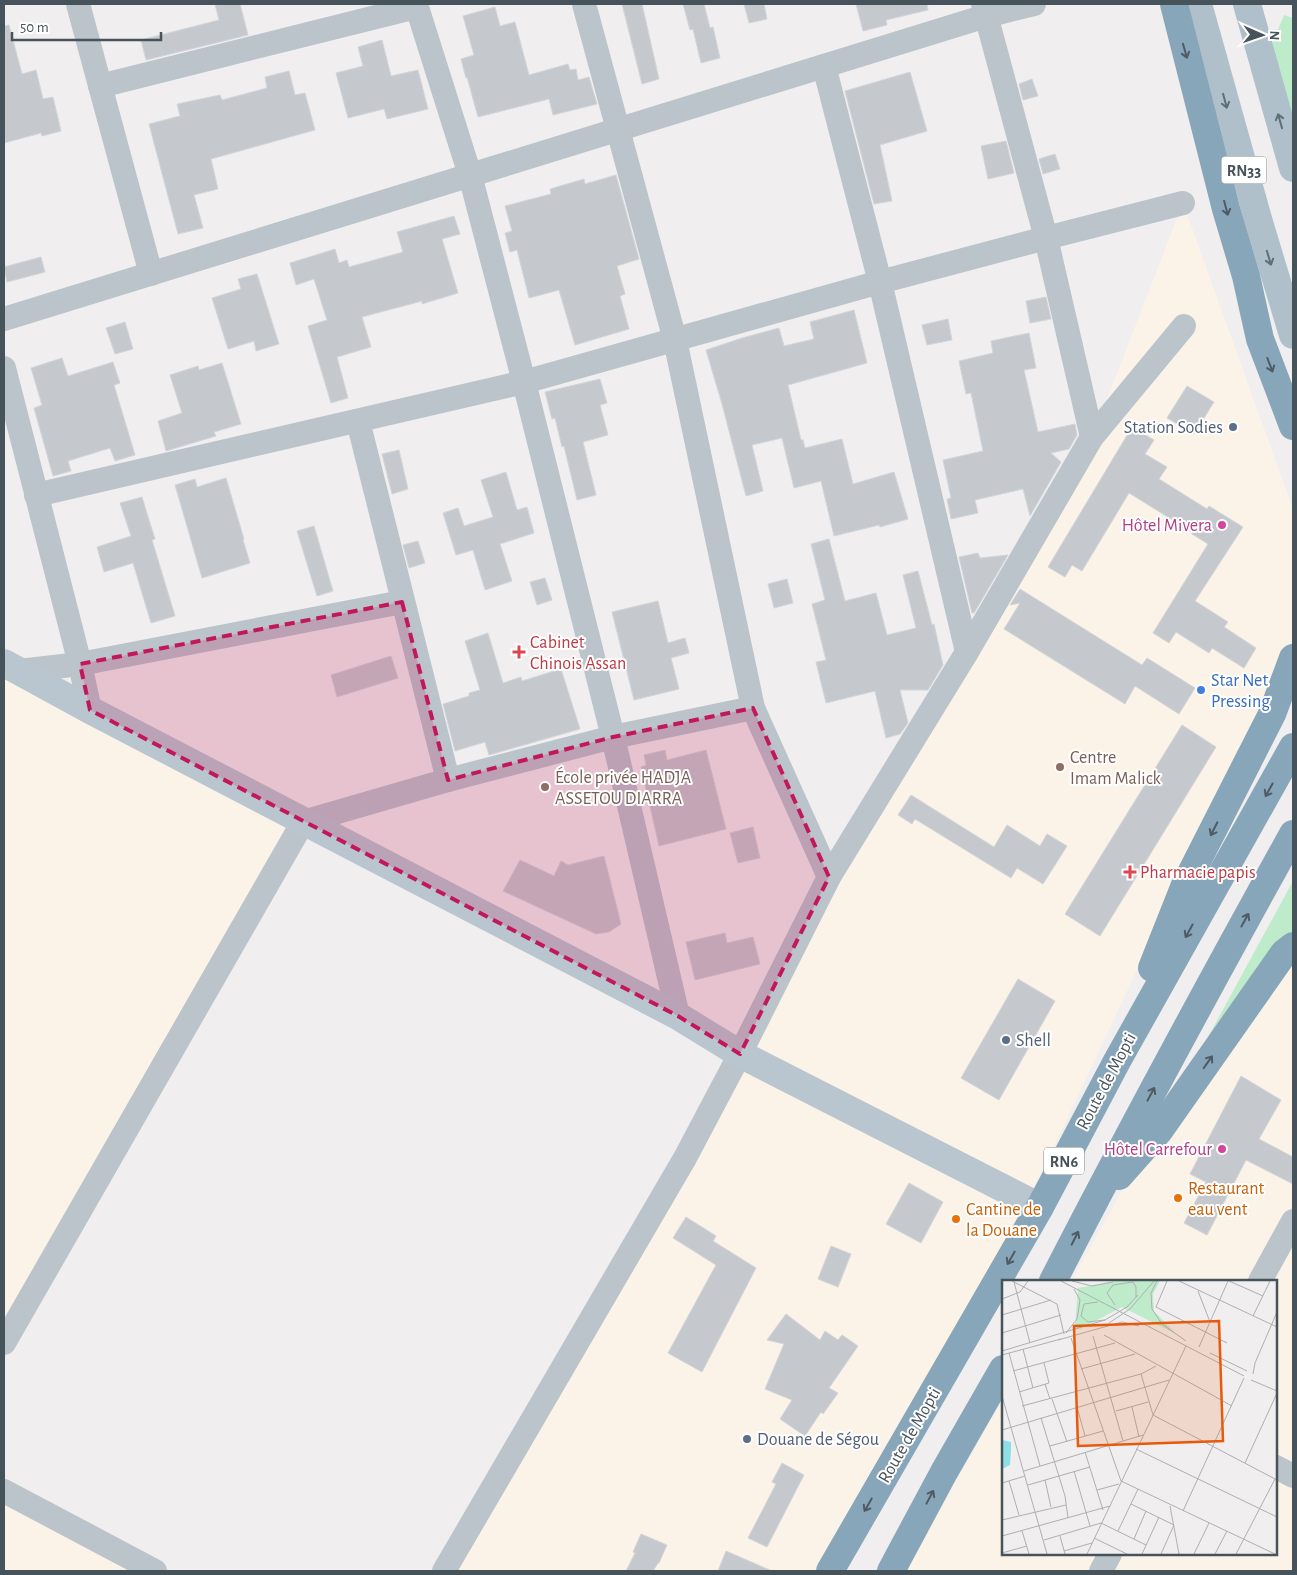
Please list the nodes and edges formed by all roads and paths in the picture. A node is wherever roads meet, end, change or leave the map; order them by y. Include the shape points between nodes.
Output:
1 (78, 4) edge
2 (584, 4) edge
3 (1034, 4) edge
4 (1174, 4) edge
5 (1198, 4) edge
6 (1247, 4) edge
7 (416, 5) edge
8 (984, 10) edge
9 (824, 66) junction
10 (100, 86) junction
11 (618, 130) junction
12 (1293, 168) edge
13 (470, 175) junction
14 (1183, 203) dead end
15 (1046, 238) junction
16 (151, 274) junction
17 (880, 282) junction
18 (4, 319) edge
19 (1184, 326) dead end
20 (1293, 335) edge
21 (675, 340) junction
22 (4, 368) edge
23 (524, 382) junction
24 (358, 421) junction
25 (1293, 426) edge
26 (1092, 438) junction
27 (36, 495) junction
28 (402, 602) junction
29 (967, 652) junction
30 (1293, 658) edge
31 (80, 664) junction
32 (11, 667) edge
33 (753, 708) junction
34 (90, 710) junction
35 (613, 737) junction
36 (1293, 747) edge
37 (448, 780) junction
38 (303, 822) junction
39 (1293, 834) edge
40 (829, 878) junction
41 (1293, 946) edge
42 (678, 1016) junction
43 (740, 1054) junction
44 (1116, 1061) junction
45 (1040, 1207) junction
46 (1090, 1209) junction
47 (1293, 1221) edge
48 (1054, 1280) edge
49 (1261, 1280) edge
50 (4, 1344) edge
51 (1002, 1370) edge
52 (1277, 1468) edge
53 (1293, 1475) edge
54 (4, 1491) edge
55 (1109, 1555) edge
56 (155, 1571) edge
57 (444, 1571) edge
58 (830, 1571) edge
59 (891, 1571) edge
60 (1101, 1571) edge

1 - 10 street
2 - 11 street
3 - 8 street
4 -> 25 highway via 1260,339
5 -> 20 main road, RN33
12 -> 6 main road, RN33
7 - 10 street
7 - 13 street
8 - 9 street
8 - 15 street
9 - 11 street
9 - 17 street
10 - 16 street
11 - 13 street
11 - 21 street
13 - 16 street
13 - 23 street
14 - 15 street
15 - 17 street
15 - 26 street
16 - 18 street
17 - 21 street
17 - 29 street
19 - 26 street
21 - 23 street
21 - 33 street
22 - 27 street
23 - 24 street
23 - 35 street
24 - 27 street
24 - 28 street
26 - 29 street
27 - 31 street
28 - 31 street
28 - 37 street
29 - 40 street
30 -> 44 highway via 1272,714 1185,885
31 - 32 street
31 - 34 street
32 - 34 street
33 - 35 street
33 - 40 street
34 - 38 street
35 - 37 street
35 - 42 street
36 -> 44 highway, Route de Mopti / RN6
37 - 38 street
38 - 42 street
38 - 50 street
46 -> 39 highway, RN6
40 - 43 street
46 -> 41 highway via 1159,1132 1284,953
42 - 43 street
43 - 45 street
43 - 57 street via 684,1158
44 - 45 highway, Route de Mopti / RN6
45 -> 58 highway, Route de Mopti / RN6
48 -> 46 highway, RN6
47 - 49 street
59 -> 51 highway
52 - 53 street
54 - 56 street
55 - 60 street

